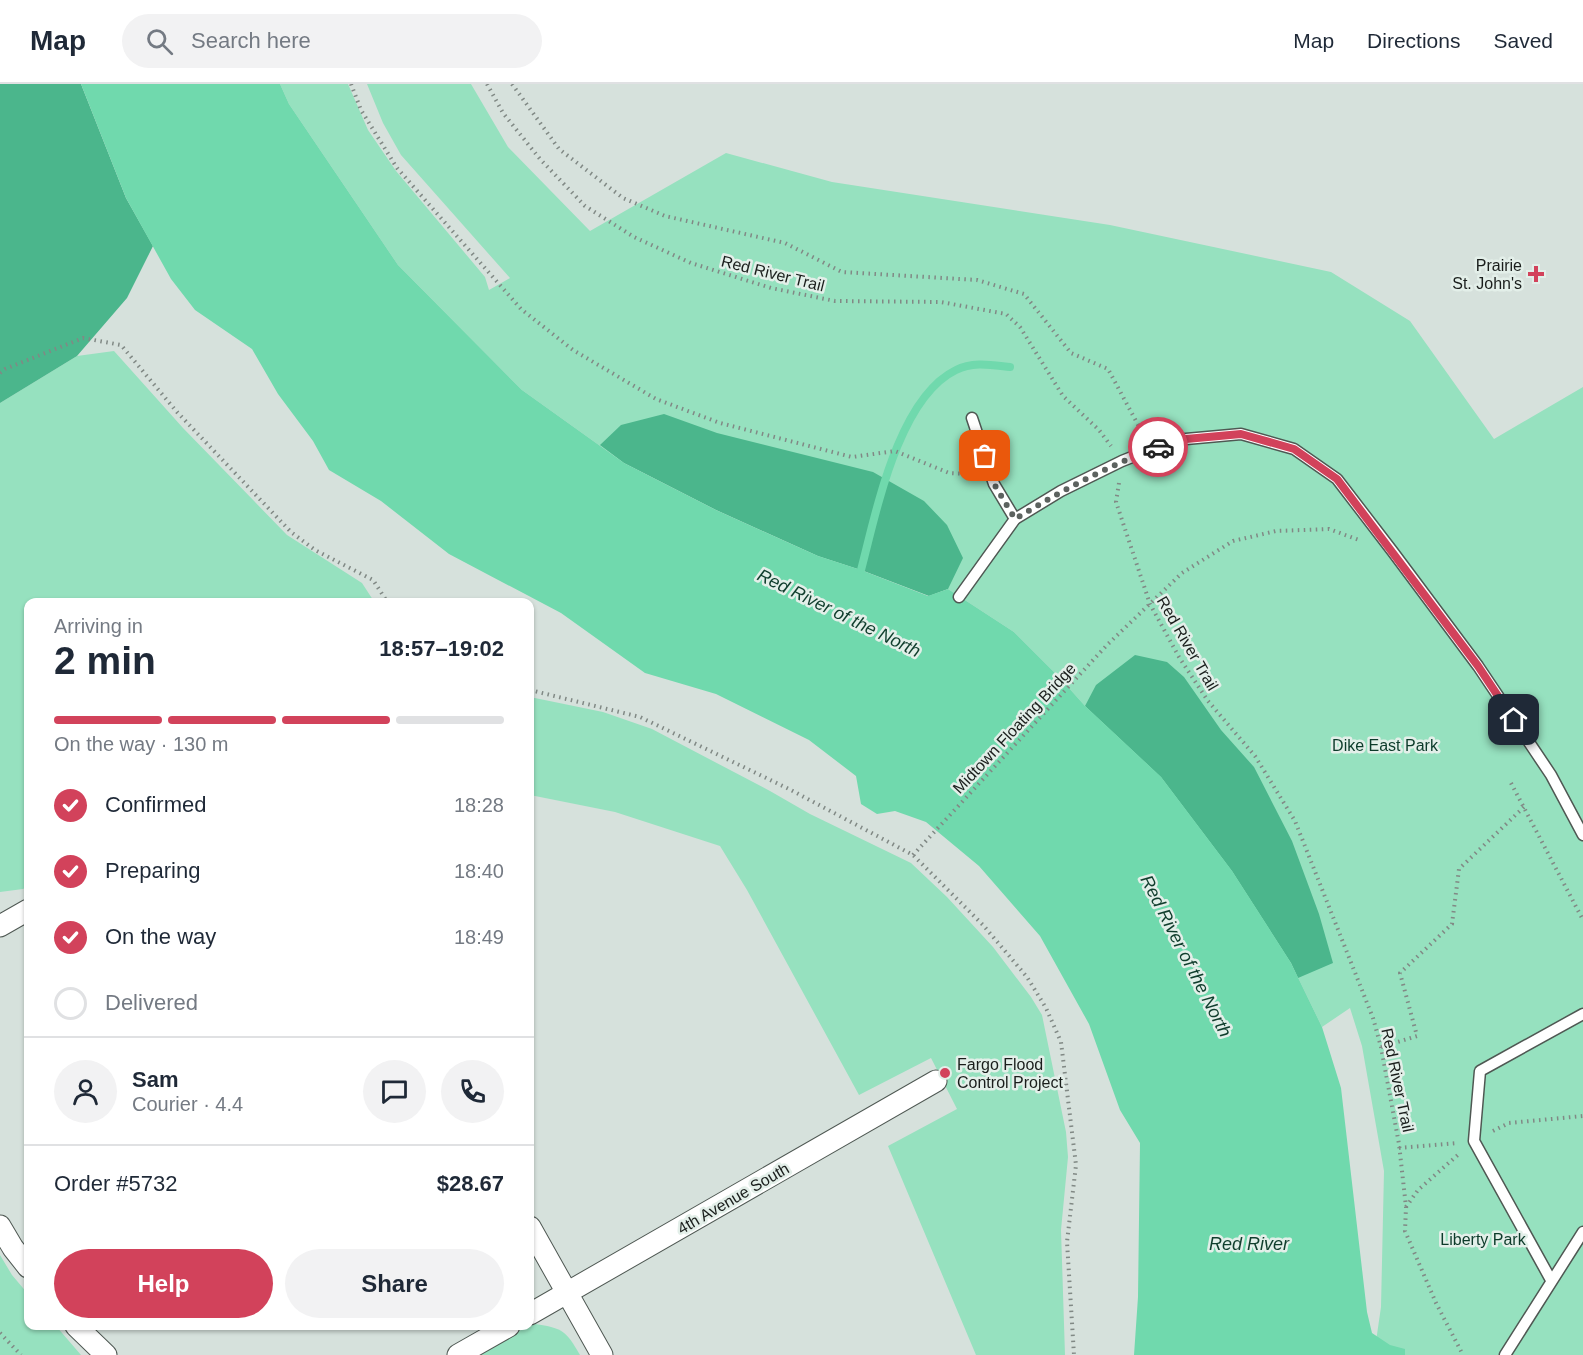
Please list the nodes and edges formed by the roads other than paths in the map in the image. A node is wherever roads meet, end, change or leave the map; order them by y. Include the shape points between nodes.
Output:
1 (972, 418) dead end
2 (1015, 519) junction
3 (959, 597) dead end
4 (1583, 835) edge
5 (24, 912) edge
6 (0, 926) edge
7 (1583, 1014) edge
8 (936, 1081) dead end
9 (0, 1226) edge
10 (1583, 1232) edge
11 (534, 1234) edge
12 (24, 1262) edge
13 (1551, 1280) junction
14 (567, 1292) junction
15 (534, 1312) edge
16 (80, 1330) edge
17 (502, 1330) edge
18 (106, 1355) edge
19 (458, 1355) edge
20 (602, 1355) edge
21 (1505, 1355) edge

1 - 2 lane via 994,484
2 - 3 lane
2 - 4 lane via 1061,491 1175,440 1241,434 1294,449 1337,479 1393,552 1485,676 1551,775
5 - 6 street
7 - 13 lane via 1480,1071 1474,1141
8 - 14 street, 4th Avenue South
9 - 12 street
10 - 13 lane
11 - 14 street
13 - 21 lane
14 - 15 street, 4th Avenue South
14 - 20 street
16 - 18 street
17 - 19 street

